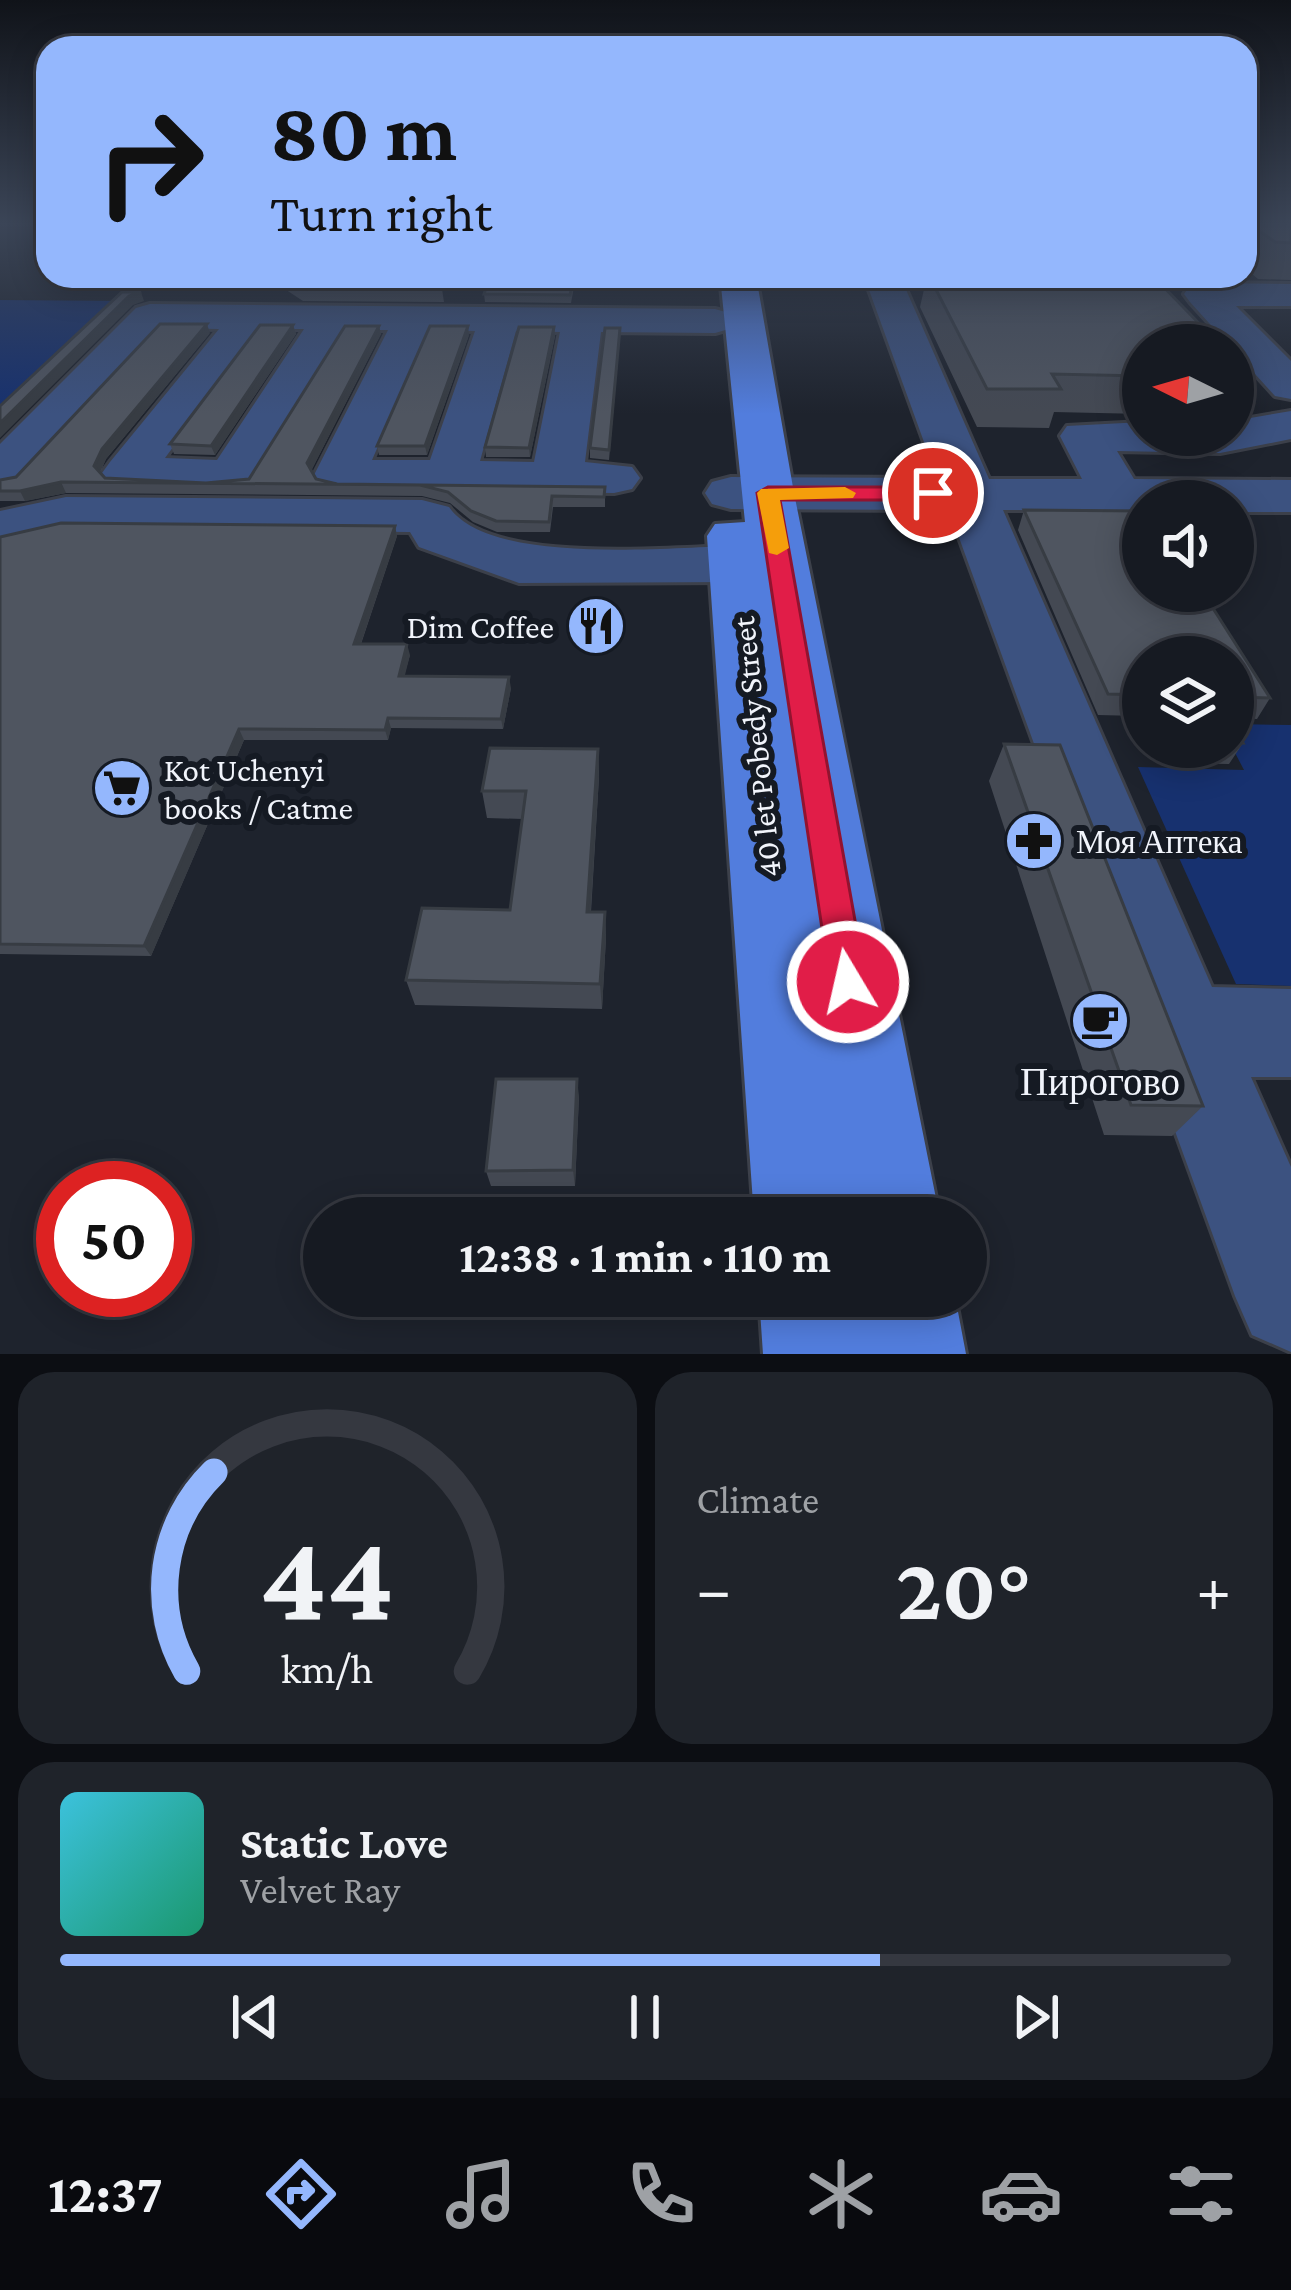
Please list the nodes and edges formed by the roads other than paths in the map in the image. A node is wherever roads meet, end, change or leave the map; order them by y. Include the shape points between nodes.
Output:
1 (887, 288) edge
2 (721, 291) edge
3 (1291, 295) edge
4 (249, 317) junction
5 (331, 318) junction
6 (414, 318) junction
7 (499, 319) junction
8 (582, 320) junction
9 (1291, 386) edge
10 (1291, 425) edge
11 (0, 473) edge
12 (234, 474) junction
13 (340, 475) junction
14 (450, 476) junction
15 (557, 477) junction
16 (614, 478) dead end
17 (750, 493) junction
18 (969, 493) junction
19 (1116, 493) junction
20 (1291, 496) edge
21 (0, 528) edge
22 (737, 564) junction
23 (1184, 1030) junction
24 (1291, 1033) edge
25 (804, 1197) edge
26 (882, 1197) edge
27 (1291, 1296) edge
28 (817, 1317) edge
29 (902, 1317) edge
30 (820, 1354) edge
31 (908, 1354) edge

1 - 18 lane
2 - 8 lane
2 - 17 main road, 40 let Pobedy Street
3 - 9 lane via 1203,294
4 - 5 lane
4 - 11 lane via 150,316
4 - 12 lane via 128,473
5 - 6 lane
5 - 12 lane
6 - 7 lane
6 - 13 lane
7 - 8 lane
7 - 14 lane
8 - 15 lane
10 - 19 lane via 1220,438 1084,436
12 - 13 lane
13 - 14 lane
14 - 15 lane
15 - 16 lane
17 - 18 lane
17 - 22 main road, 40 let Pobedy Street
17 - 26 main road, 40 let Pobedy Street
18 - 19 lane
18 - 23 lane
19 - 20 lane
21 - 22 lane via 66,513 422,515 439,535 519,565
22 - 25 main road, 40 let Pobedy Street
23 - 24 lane
23 - 27 lane
28 - 30 main road
29 - 31 main road

